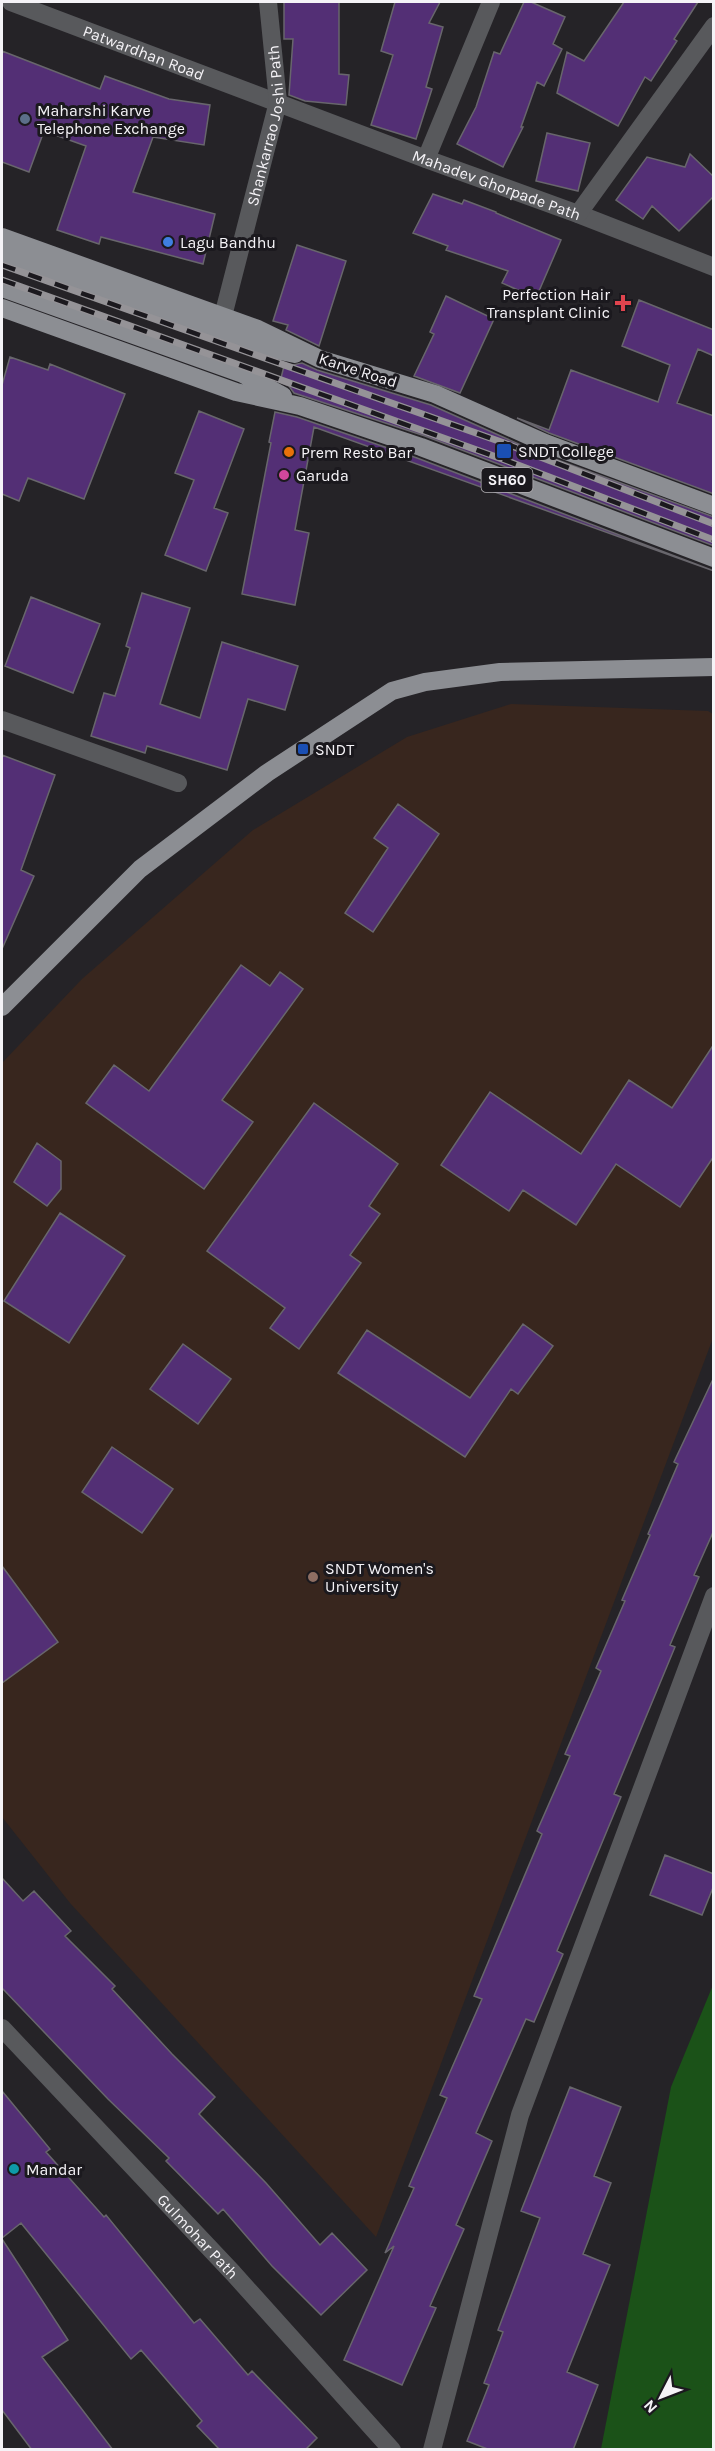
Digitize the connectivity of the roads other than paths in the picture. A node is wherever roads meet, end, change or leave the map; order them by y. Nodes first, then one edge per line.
1 (11, 2) edge
2 (268, 2) edge
3 (491, 2) edge
4 (714, 26) edge
5 (278, 102) junction
6 (426, 159) junction
7 (578, 214) junction
8 (2, 237) edge
9 (2, 255) edge
10 (714, 267) edge
11 (2, 288) edge
12 (2, 308) edge
13 (223, 316) junction
14 (320, 359) junction
15 (300, 406) junction
16 (714, 506) edge
17 (714, 558) edge
18 (714, 667) edge
19 (2, 720) edge
20 (178, 783) dead end
21 (2, 1007) edge
22 (714, 1596) edge
23 (2, 2028) edge
24 (392, 2450) edge
25 (432, 2450) edge

1 - 5 street, Patwardhan Road
2 - 5 street, Shankarrao Joshi Path
3 - 6 street
4 - 7 street
5 - 6 street, Mahadev Ghorpade Path
5 - 13 street, Shankarrao Joshi Path
6 - 7 street, Mahadev Ghorpade Path
7 - 10 street, Mahadev Ghorpade Path
8 - 13 main road, Karve Road
9 - 14 main road
11 - 15 main road
12 - 15 main road, SH60
13 - 14 main road, Karve Road
14 - 16 main road, Karve Road
15 - 17 main road, SH60
18 - 21 main road
19 - 20 street
22 - 25 street
23 - 24 street, Gulmohar Path

